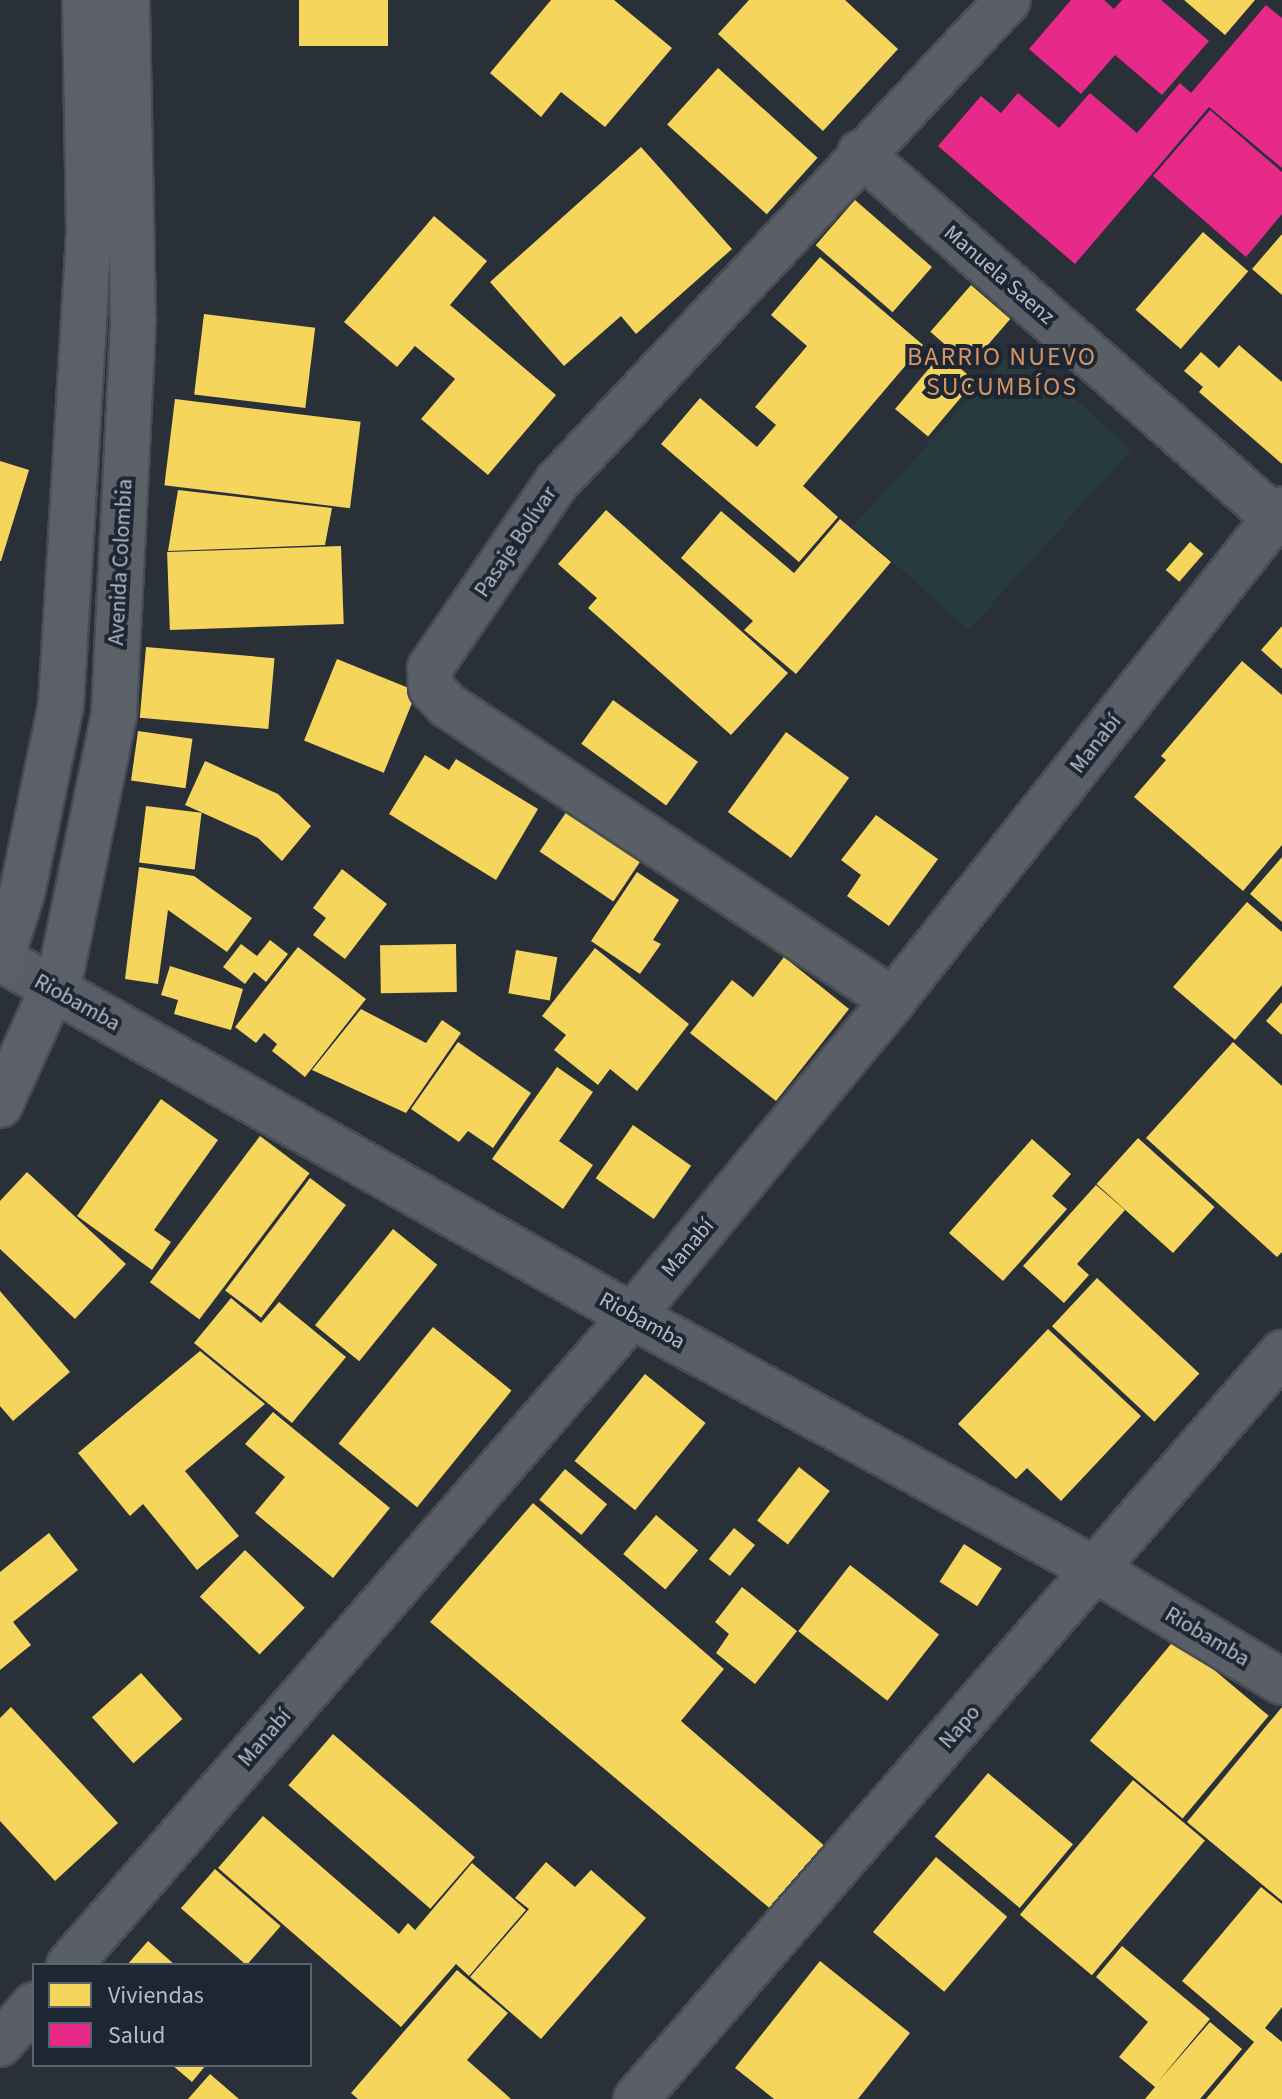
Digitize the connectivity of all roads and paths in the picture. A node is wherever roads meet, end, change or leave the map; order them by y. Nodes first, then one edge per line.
1 (85, 0) edge
2 (127, 0) edge
3 (1008, 0) edge
4 (860, 153) junction
5 (1279, 517) edge
6 (0, 960) edge
7 (52, 990) junction
8 (893, 1000) junction
9 (0, 1105) edge
10 (632, 1316) junction
11 (1282, 1353) edge
12 (1096, 1570) junction
13 (1282, 1682) edge
14 (71, 1963) edge
15 (32, 2007) edge
16 (0, 2044) edge
17 (636, 2099) edge

1 - 6 main road
2 - 7 main road, Avenida Colombia
3 - 4 street, Pasaje Bolívar
4 - 5 street, Manuela Saenz
4 - 8 street, Pasaje Bolívar
5 - 8 street, Manabí
6 - 7 street, Riobamba
7 - 9 main road, Avenida Colombia
7 - 10 street, Riobamba
8 - 10 street, Manabí
10 - 12 street, Riobamba
10 - 14 street, Manabí
11 - 12 street, Napo
12 - 13 street, Riobamba
12 - 17 street, Napo
15 - 16 street

